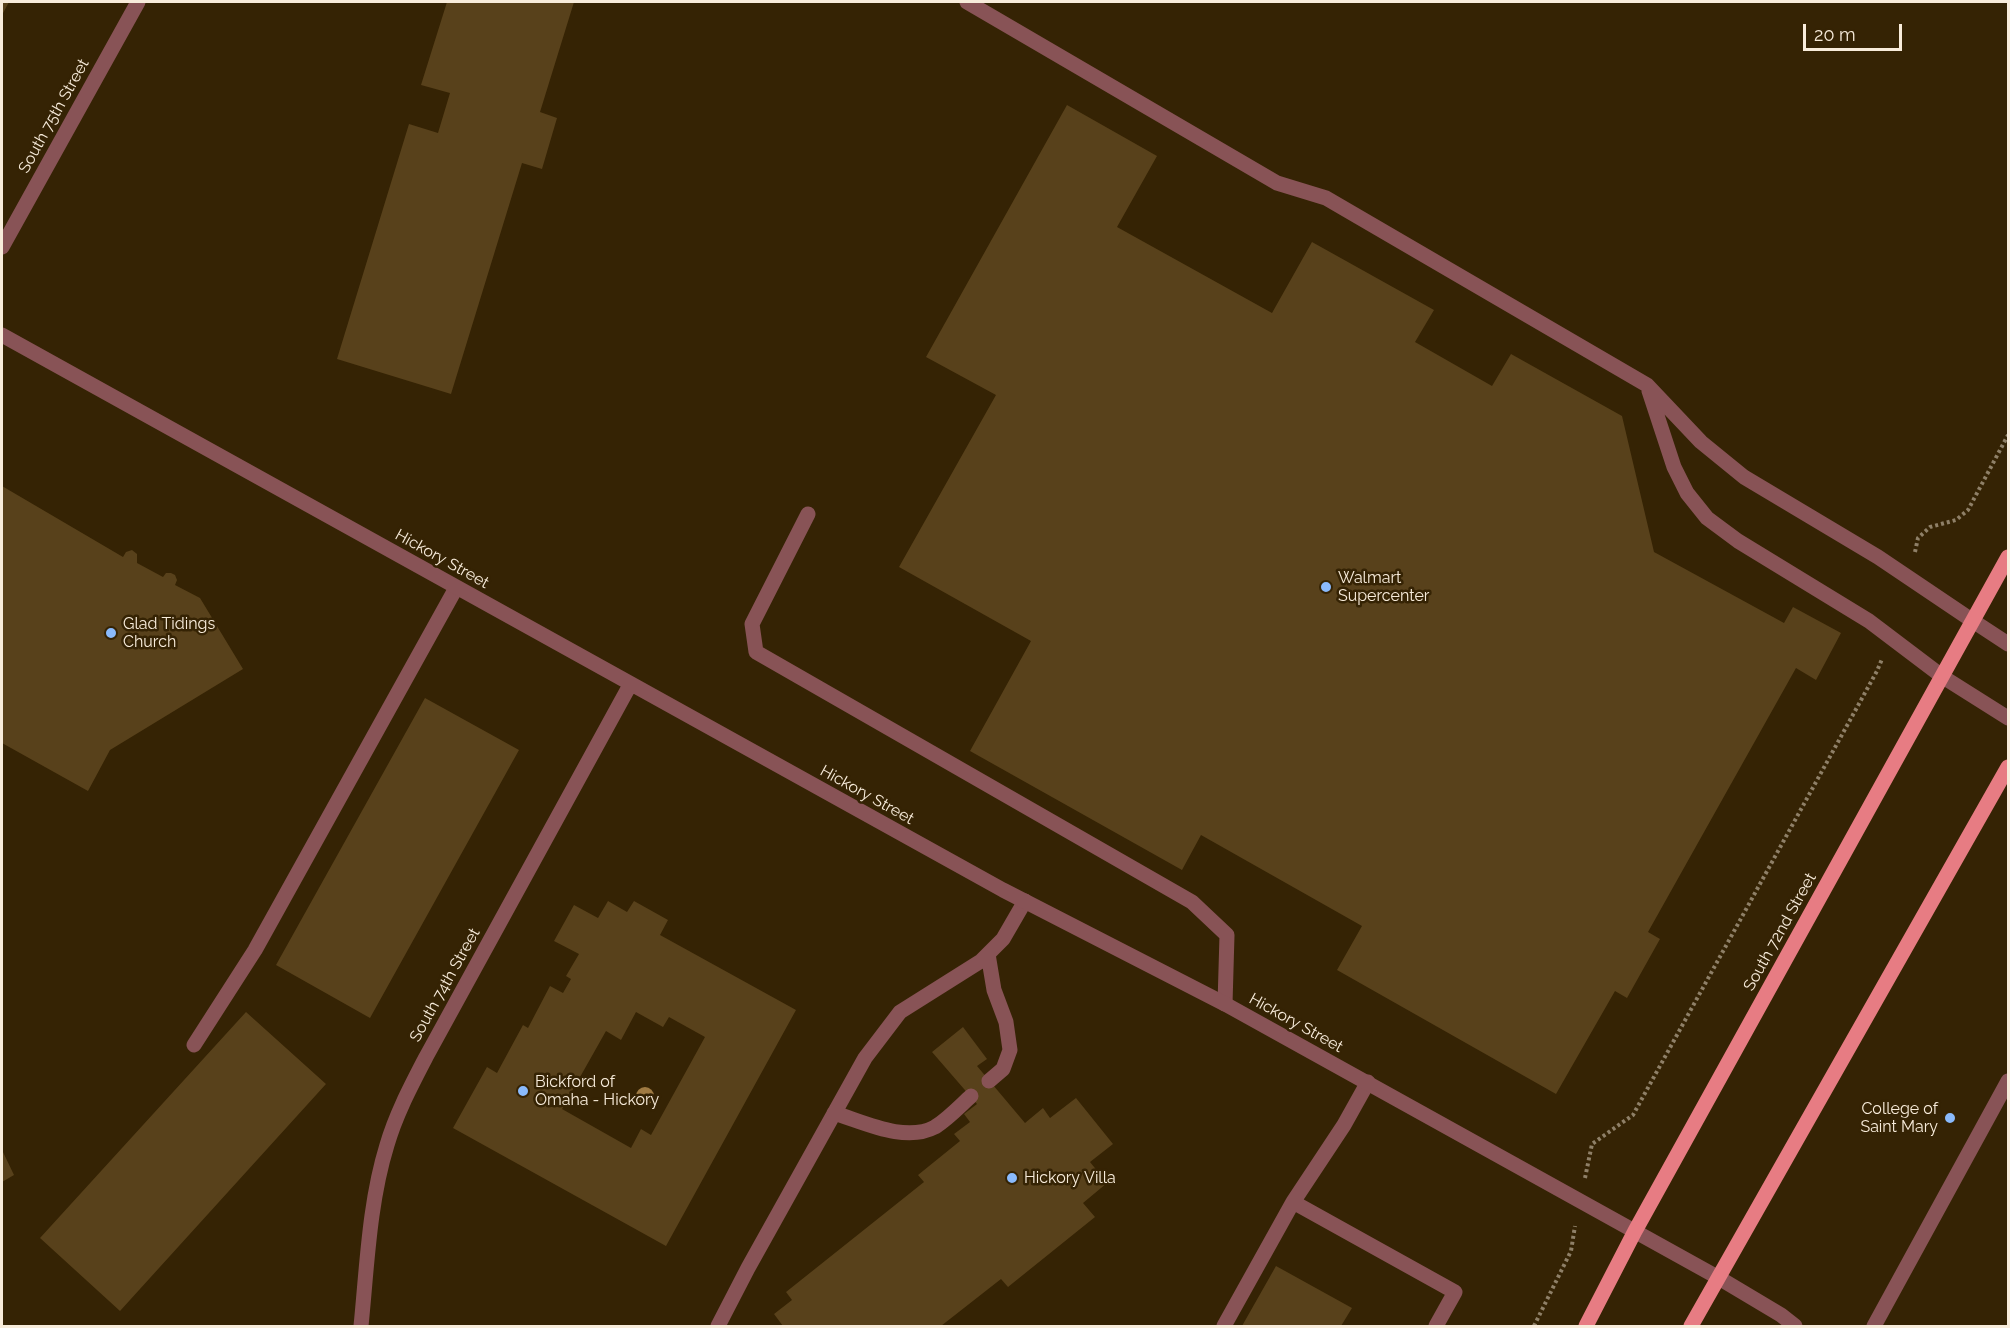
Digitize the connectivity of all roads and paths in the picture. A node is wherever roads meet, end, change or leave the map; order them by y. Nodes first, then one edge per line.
1 (138, 2) edge
2 (967, 2) edge
3 (2, 247) edge
4 (2, 335) edge
5 (1647, 385) junction
6 (2008, 435) edge
7 (808, 514) dead end
8 (2008, 557) edge
9 (1908, 577) junction
10 (456, 588) junction
11 (1972, 621) junction
12 (1890, 637) junction
13 (2008, 644) edge
14 (1943, 676) junction
15 (630, 685) junction
16 (2008, 718) edge
17 (2008, 767) edge
18 (1025, 901) junction
19 (988, 954) junction
20 (1225, 1004) junction
21 (194, 1045) dead end
22 (2008, 1080) edge
23 (989, 1081) dead end
24 (1368, 1082) junction
25 (971, 1096) dead end
26 (834, 1113) junction
27 (1580, 1201) junction
28 (1293, 1202) junction
29 (1635, 1231) junction
30 (1719, 1278) junction
31 (361, 1326) edge
32 (718, 1326) edge
33 (1224, 1326) edge
34 (1436, 1326) edge
35 (1534, 1326) edge
36 (1586, 1326) edge
37 (1691, 1326) edge
38 (1795, 1326) edge
39 (1874, 1326) edge

1 - 3 street, South 75th Street
2 - 5 street
4 - 10 street, Hickory Street
5 - 9 street
5 - 12 street
6 - 9 path
7 - 20 street
8 - 11 main road, South 72nd Street
9 - 11 street
10 - 15 street, Hickory Street
10 - 21 street
11 - 13 street
11 - 14 main road, South 72nd Street
12 - 14 street
12 - 27 path
14 - 16 street
14 - 29 main road, South 72nd Street
15 - 18 street, Hickory Street
15 - 31 street, South 74th Street
17 - 30 main road
18 - 19 street
18 - 20 street, Hickory Street
19 - 23 street
19 - 26 street
20 - 24 street, Hickory Street
22 - 39 street
24 - 27 street, Hickory Street
24 - 28 street
25 - 26 street
26 - 32 street
27 - 29 street, Hickory Street
27 - 35 path
28 - 33 street
28 - 34 street
29 - 30 street, Hickory Street
29 - 36 main road, South 72nd Street
30 - 37 main road
30 - 38 street, Hickory Street

